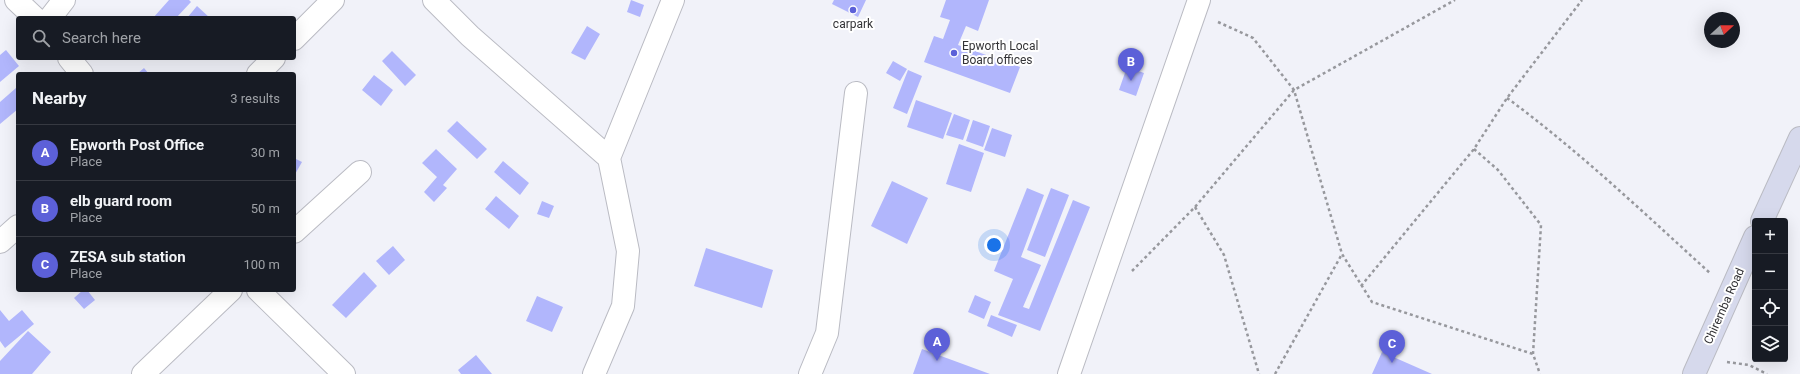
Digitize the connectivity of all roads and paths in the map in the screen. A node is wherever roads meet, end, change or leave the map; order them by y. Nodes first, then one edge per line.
1 (16, 0) edge
2 (64, 0) edge
3 (333, 0) edge
4 (434, 0) edge
5 (673, 0) edge
6 (1455, 0) edge
7 (1582, 0) edge
8 (1197, 5) edge
9 (33, 16) edge
10 (52, 16) edge
11 (296, 37) edge
12 (71, 60) edge
13 (272, 60) edge
14 (80, 72) edge
15 (260, 72) edge
16 (1294, 90) junction
17 (856, 93) dead end
18 (1507, 98) junction
19 (1800, 138) edge
20 (1474, 149) junction
21 (609, 158) junction
22 (360, 172) dead end
23 (1195, 207) junction
24 (1763, 218) edge
25 (16, 228) edge
26 (296, 230) edge
27 (0, 242) edge
28 (1752, 244) edge
29 (1342, 254) junction
30 (1128, 275) dead end
31 (1361, 286) junction
32 (229, 292) edge
33 (260, 292) edge
34 (1730, 292) junction
35 (1533, 354) junction
36 (1697, 366) edge
37 (143, 374) edge
38 (344, 374) edge
39 (594, 374) edge
40 (810, 374) edge
41 (1069, 374) edge
42 (1259, 374) edge
43 (1275, 374) edge
44 (1540, 374) edge
45 (1767, 374) edge

1 - 9 street
2 - 10 street
3 - 11 street
4 - 21 street
5 - 21 street
6 - 16 path
7 - 18 path
8 - 16 path
8 - 41 street
12 - 14 street
13 - 15 street
16 - 23 path
16 - 29 path
17 - 40 street
18 - 20 path
18 - 34 path
19 - 24 main road
20 - 31 path
20 - 35 path
21 - 39 street
22 - 26 street
23 - 30 path
23 - 42 path
25 - 27 street
28 - 34 main road, Chiremba Road
29 - 31 path
29 - 43 path
31 - 35 path
32 - 37 street
33 - 38 street
34 - 36 main road, Chiremba Road
35 - 44 path
36 - 45 path

